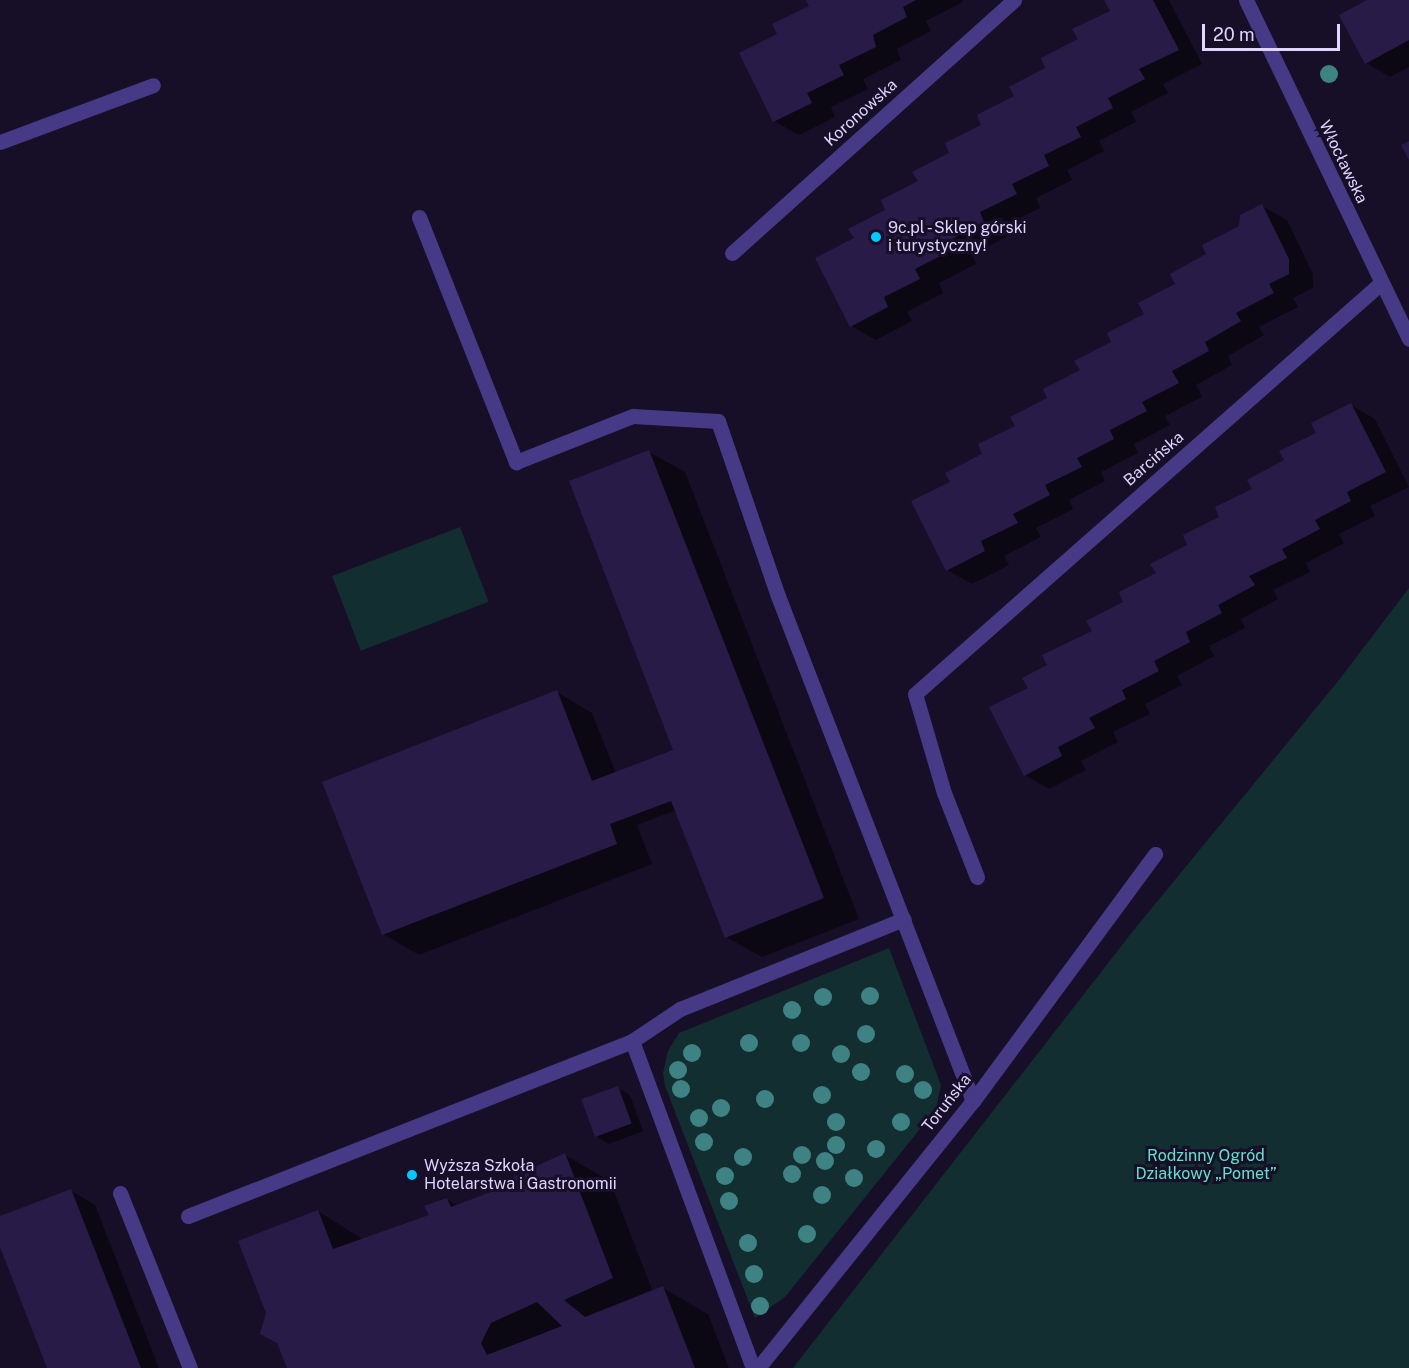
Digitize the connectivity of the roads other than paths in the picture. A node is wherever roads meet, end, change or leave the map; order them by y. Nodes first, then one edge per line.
1 (1014, 0) edge
2 (1246, 0) edge
3 (153, 85) dead end
4 (0, 142) edge
5 (419, 217) dead end
6 (732, 253) dead end
7 (1381, 283) junction
8 (1409, 339) edge
9 (1155, 854) dead end
10 (977, 877) dead end
11 (904, 919) junction
12 (632, 1041) junction
13 (973, 1101) junction
14 (120, 1193) dead end
15 (188, 1216) dead end
16 (189, 1368) edge
17 (753, 1368) edge
18 (758, 1368) edge

1 - 6 street, Koronowska
2 - 7 street, Włocławska
3 - 4 street
5 - 11 street
7 - 8 street, Włocławska
7 - 10 street, Barcińska
9 - 13 street, Toruńska
11 - 12 street
11 - 13 street
12 - 15 street
12 - 17 street
13 - 18 street, Toruńska
14 - 16 street

